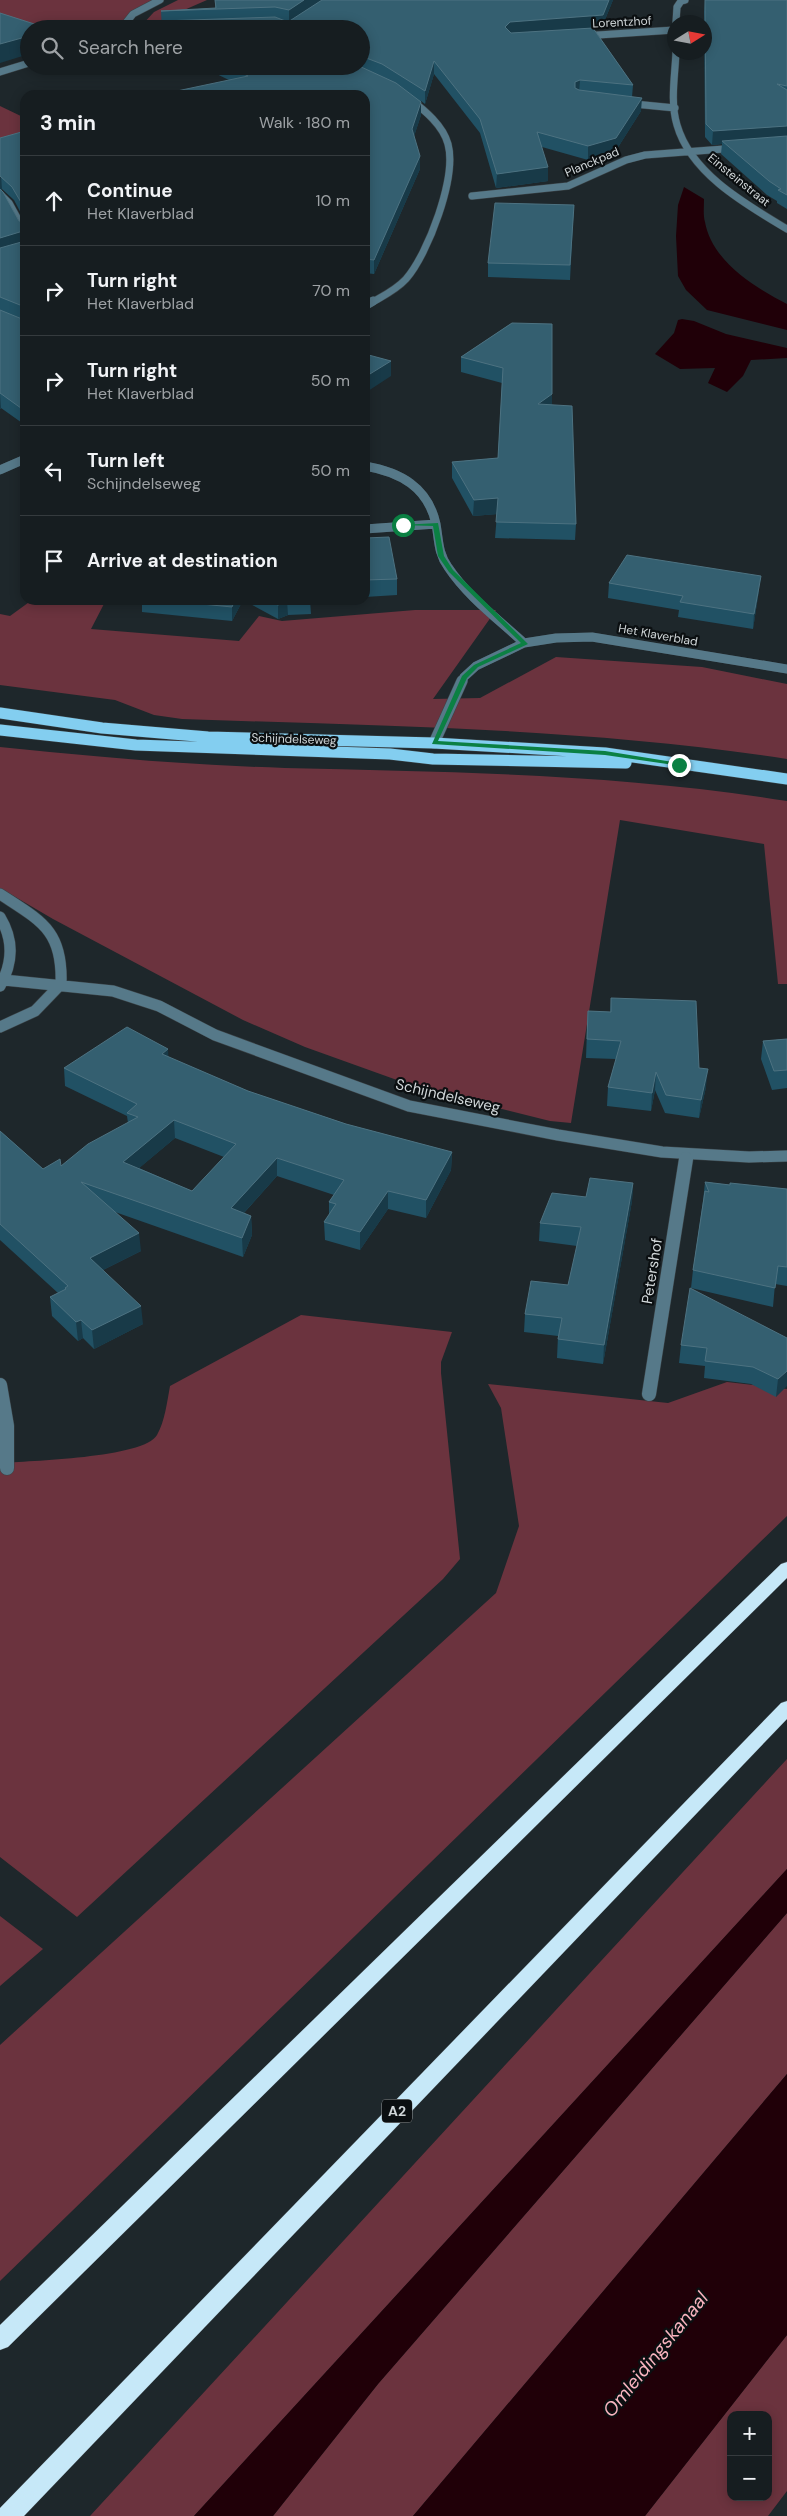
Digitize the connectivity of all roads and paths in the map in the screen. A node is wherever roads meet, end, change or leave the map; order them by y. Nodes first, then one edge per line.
1 (160, 0) edge
2 (680, 0) edge
3 (676, 15) edge
4 (125, 20) edge
5 (667, 30) edge
6 (578, 36) edge
7 (676, 60) edge
8 (20, 66) edge
9 (0, 72) edge
10 (400, 92) edge
11 (618, 103) edge
12 (675, 108) junction
13 (748, 147) edge
14 (690, 152) junction
15 (0, 194) edge
16 (472, 196) dead end
17 (20, 222) edge
18 (787, 229) edge
19 (370, 303) edge
20 (20, 461) edge
21 (370, 467) edge
22 (0, 470) edge
23 (436, 524) junction
24 (370, 529) edge
25 (524, 644) junction
26 (787, 669) edge
27 (0, 713) edge
28 (0, 730) edge
29 (434, 743) junction
30 (390, 754) junction
31 (679, 765) junction
32 (787, 779) edge
33 (0, 894) edge
34 (0, 917) edge
35 (2, 983) edge
36 (61, 984) junction
37 (0, 1027) edge
38 (687, 1154) junction
39 (787, 1156) edge
40 (0, 1385) edge
41 (649, 1394) dead end
42 (7, 1468) dead end
43 (787, 1568) edge
44 (787, 1708) edge
45 (0, 2340) edge
46 (8, 2516) edge

1 - 4 street
2 - 3 street
5 - 6 street, Lorentzhof
7 - 12 street, Einsteinstraat
8 - 9 street
10 - 19 street
11 - 12 street
12 - 14 street, Einsteinstraat
13 - 14 street, Planckpad
14 - 16 street, Planckpad
14 - 18 street, Einsteinstraat
15 - 17 street
20 - 22 street
21 - 23 street
23 - 24 street
23 - 25 street
25 - 26 street, Het Klaverblad
25 - 29 street, Het Klaverblad
27 - 29 main road, Schijndelseweg
28 - 30 main road, Schijndelseweg
29 - 30 main road
29 - 31 main road, Schijndelseweg
30 - 31 main road, Schijndelseweg
31 - 32 main road, Schijndelseweg
33 - 36 street
34 - 35 street, Schijndelseweg
35 - 36 street, Schijndelseweg
36 - 37 street
36 - 38 street, Schijndelseweg
38 - 39 street, Schijndelseweg
38 - 41 street, Petershof
40 - 42 street
43 - 45 highway
44 - 46 highway, A2

